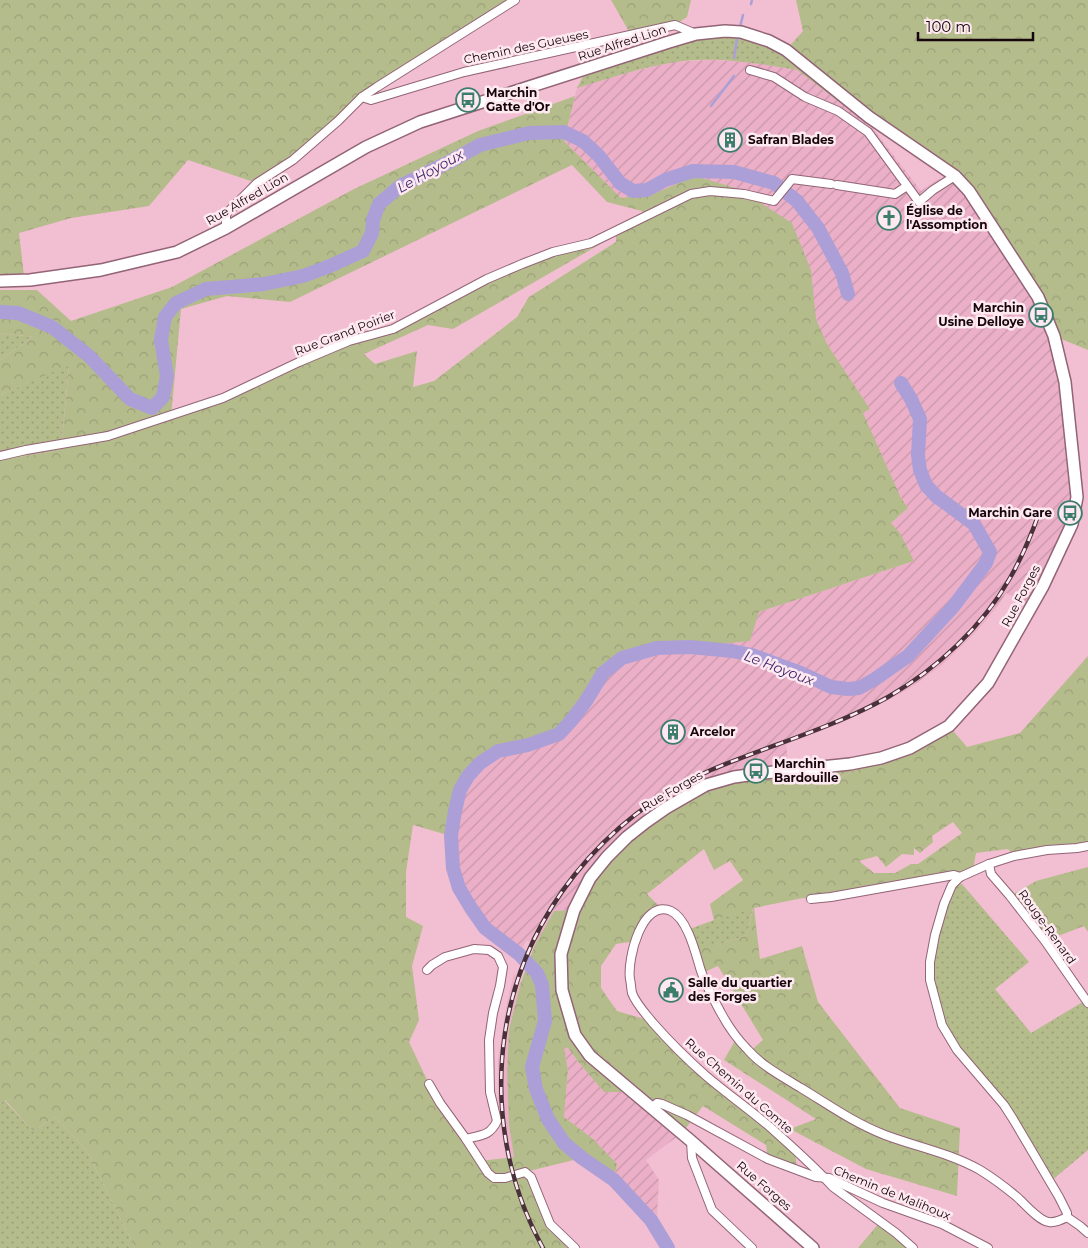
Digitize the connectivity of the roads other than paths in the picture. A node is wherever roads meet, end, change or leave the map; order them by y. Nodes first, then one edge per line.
1 (515, 0) edge
2 (696, 34) junction
3 (750, 70) dead end
4 (362, 97) junction
5 (955, 176) junction
6 (908, 186) junction
7 (226, 228) junction
8 (0, 282) edge
9 (0, 456) edge
10 (1088, 846) edge
11 (989, 864) junction
12 (960, 877) junction
13 (811, 899) dead end
14 (427, 970) dead end
15 (1088, 1003) edge
16 (430, 1084) dead end
17 (652, 1108) junction
18 (466, 1139) junction
19 (691, 1141) junction
20 (825, 1178) junction
21 (1067, 1217) junction
22 (1088, 1234) edge
23 (575, 1248) edge
24 (752, 1248) edge
25 (813, 1248) edge
26 (913, 1248) edge
27 (988, 1248) edge

1 - 4 street, Chemin des Gueuses
2 - 4 street, Chemin des Gueuses
2 - 5 main road, Rue Alfred Lion
2 - 7 main road, Rue Alfred Lion
3 - 6 street
4 - 7 street, Chemin des Gueuses
5 - 6 street
5 - 17 main road, Rue Forges
6 - 9 street, Rue Grand Poirier
7 - 8 main road, Rue Alfred Lion
10 - 11 street
11 - 12 street
11 - 15 street, Rouge-Renard
12 - 13 street
12 - 21 street
14 - 18 street
16 - 18 street
17 - 19 main road, Rue Forges
17 - 20 street, Chemin de Malihoux
18 - 23 street
19 - 24 street
19 - 25 main road, Rue Forges
20 - 21 street, Rue Chemin du Comte
20 - 26 street, Rue Chemin du Comte
20 - 27 street, Chemin de Malihoux
21 - 22 street

